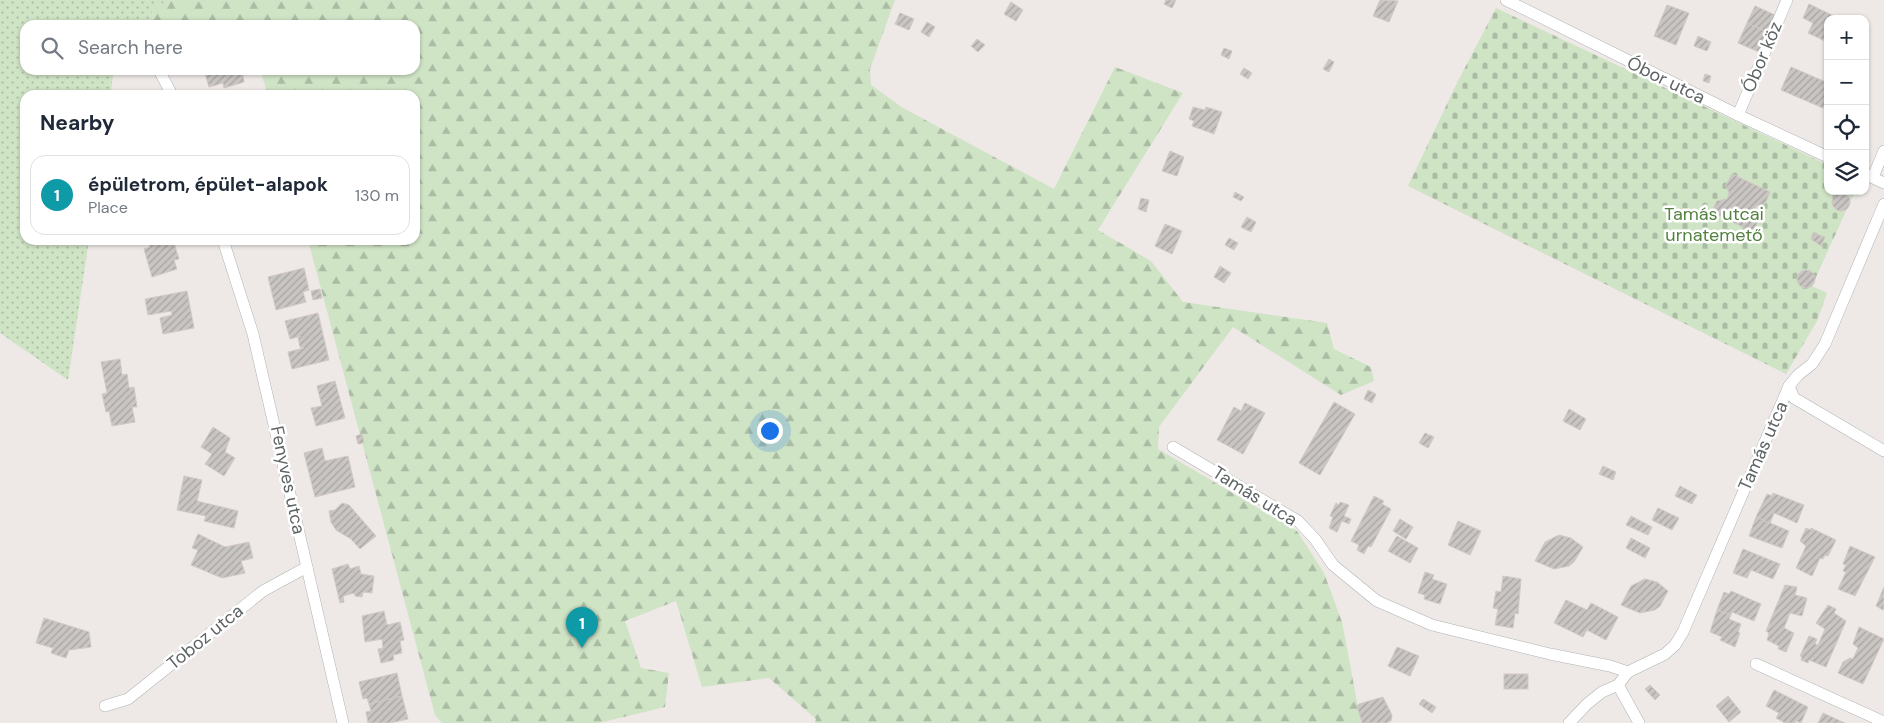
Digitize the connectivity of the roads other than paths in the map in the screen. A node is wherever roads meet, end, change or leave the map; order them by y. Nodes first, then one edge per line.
1 (1506, 0) edge
2 (1787, 0) edge
3 (162, 75) edge
4 (169, 90) edge
5 (1738, 115) junction
6 (1884, 151) edge
7 (1824, 154) edge
8 (1869, 176) edge
9 (1884, 183) edge
10 (1884, 204) edge
11 (225, 245) edge
12 (1789, 386) junction
13 (1173, 446) dead end
14 (1884, 451) edge
15 (307, 567) junction
16 (1756, 664) dead end
17 (1628, 672) junction
18 (1618, 685) junction
19 (105, 706) dead end
20 (1884, 722) edge
21 (343, 723) edge
22 (1569, 723) edge
23 (1639, 723) edge

1 - 5 street, Óbor utca
2 - 5 street, Óbor köz
3 - 4 street
5 - 7 street, Óbor utca
6 - 8 street
8 - 9 street
10 - 12 street, Tamás utca
11 - 15 street, Fenyves utca
12 - 14 street
12 - 17 street, Tamás utca
13 - 17 street, Tamás utca
15 - 19 street, Toboz utca
15 - 21 street, Fenyves utca
16 - 20 street
17 - 18 street, Tamás utca
18 - 22 street, Tamás utca
18 - 23 street

